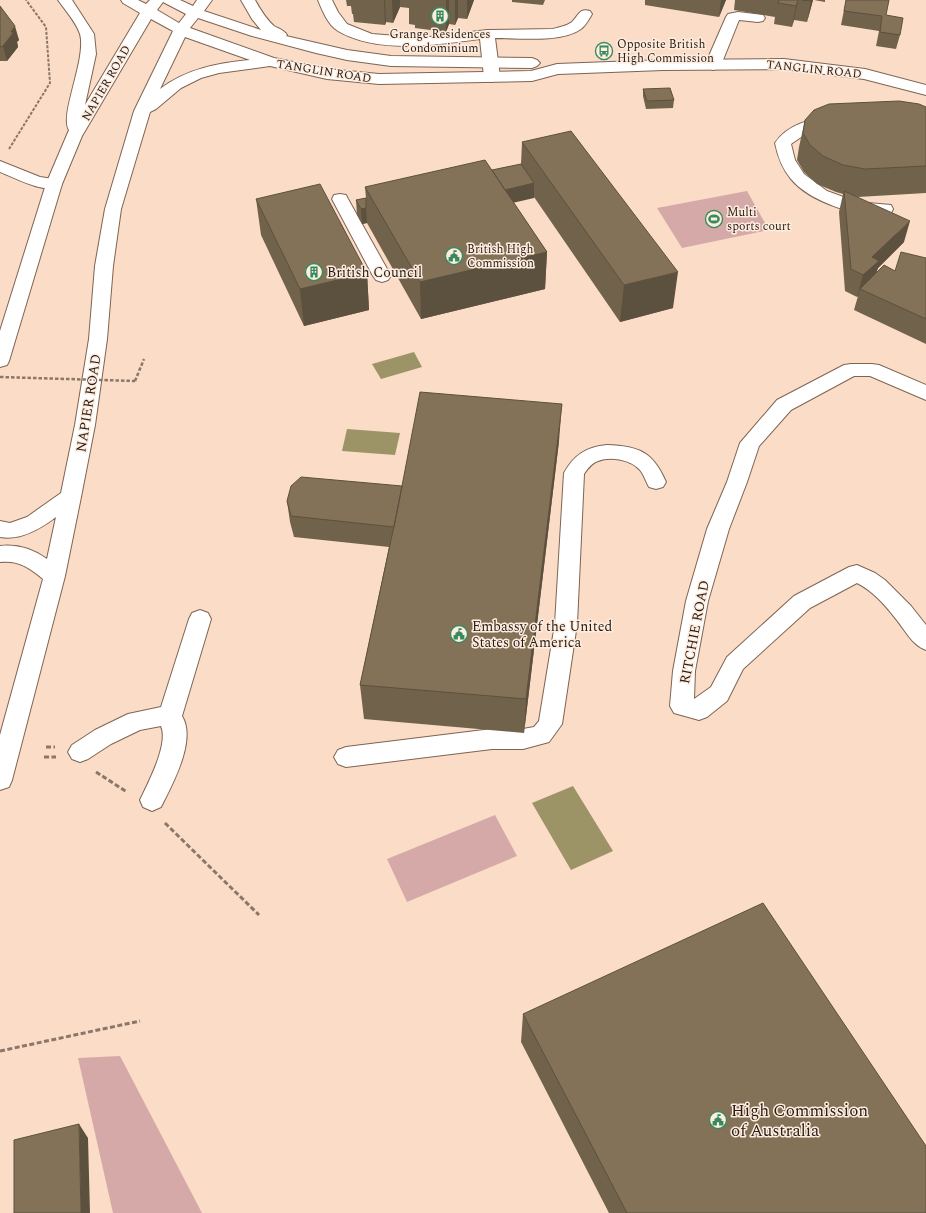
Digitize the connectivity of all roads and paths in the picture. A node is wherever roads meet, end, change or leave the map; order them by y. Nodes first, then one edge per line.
1 (26, 0) edge
2 (65, 0) edge
3 (169, 0) edge
4 (205, 0) edge
5 (248, 0) edge
6 (325, 0) edge
7 (126, 1) edge
8 (152, 6) edge
9 (196, 13) junction
10 (585, 14) dead end
11 (758, 18) dead end
12 (181, 30) junction
13 (487, 34) junction
14 (316, 49) junction
15 (490, 61) junction
16 (270, 62) junction
17 (714, 64) junction
18 (557, 69) junction
19 (492, 77) junction
20 (926, 90) edge
21 (142, 111) junction
22 (847, 121) edge
23 (74, 136) junction
24 (8, 149) dead end
25 (0, 166) edge
26 (54, 184) junction
27 (340, 199) dead end
28 (885, 209) edge
29 (382, 276) dead end
30 (3, 339) edge
31 (144, 359) dead end
32 (0, 361) edge
33 (0, 377) edge
34 (926, 393) edge
35 (656, 482) dead end
36 (72, 496) junction
37 (0, 529) edge
38 (0, 554) edge
39 (54, 576) junction
40 (200, 619) dead end
41 (926, 641) edge
42 (169, 719) junction
43 (80, 752) dead end
44 (346, 757) dead end
45 (0, 780) edge
46 (152, 800) dead end
47 (140, 1021) dead end
48 (0, 1051) edge

1 - 24 path
2 - 23 main road
3 - 9 main road, TANGLIN ROAD
4 - 9 main road, NAPIER ROAD
5 - 14 main road
6 - 13 main road
7 - 8 main road, TANGLIN ROAD
8 - 12 main road, TANGLIN ROAD
8 - 23 main road, NAPIER ROAD
9 - 12 main road, NAPIER ROAD
9 - 14 main road, TANGLIN ROAD
10 - 13 main road
11 - 17 main road
12 - 16 main road, TANGLIN ROAD
12 - 21 main road, NAPIER ROAD
13 - 15 main road
14 - 15 main road, TANGLIN ROAD
15 - 18 main road, TANGLIN ROAD
15 - 19 main road
16 - 19 main road, TANGLIN ROAD
16 - 21 main road
17 - 18 main road, TANGLIN ROAD
17 - 20 main road, TANGLIN ROAD
18 - 19 main road, TANGLIN ROAD
21 - 36 main road, NAPIER ROAD
22 - 28 main road
23 - 26 main road, NAPIER ROAD
25 - 26 main road
26 - 30 main road, NAPIER ROAD
27 - 29 main road
30 - 32 main road, NAPIER ROAD
31 - 33 path, bridge
34 - 41 main road, RITCHIE ROAD
35 - 44 main road
36 - 37 main road
36 - 39 main road, NAPIER ROAD
38 - 39 main road
39 - 45 main road, NAPIER ROAD
40 - 42 main road
42 - 43 main road
42 - 46 main road
47 - 48 path

